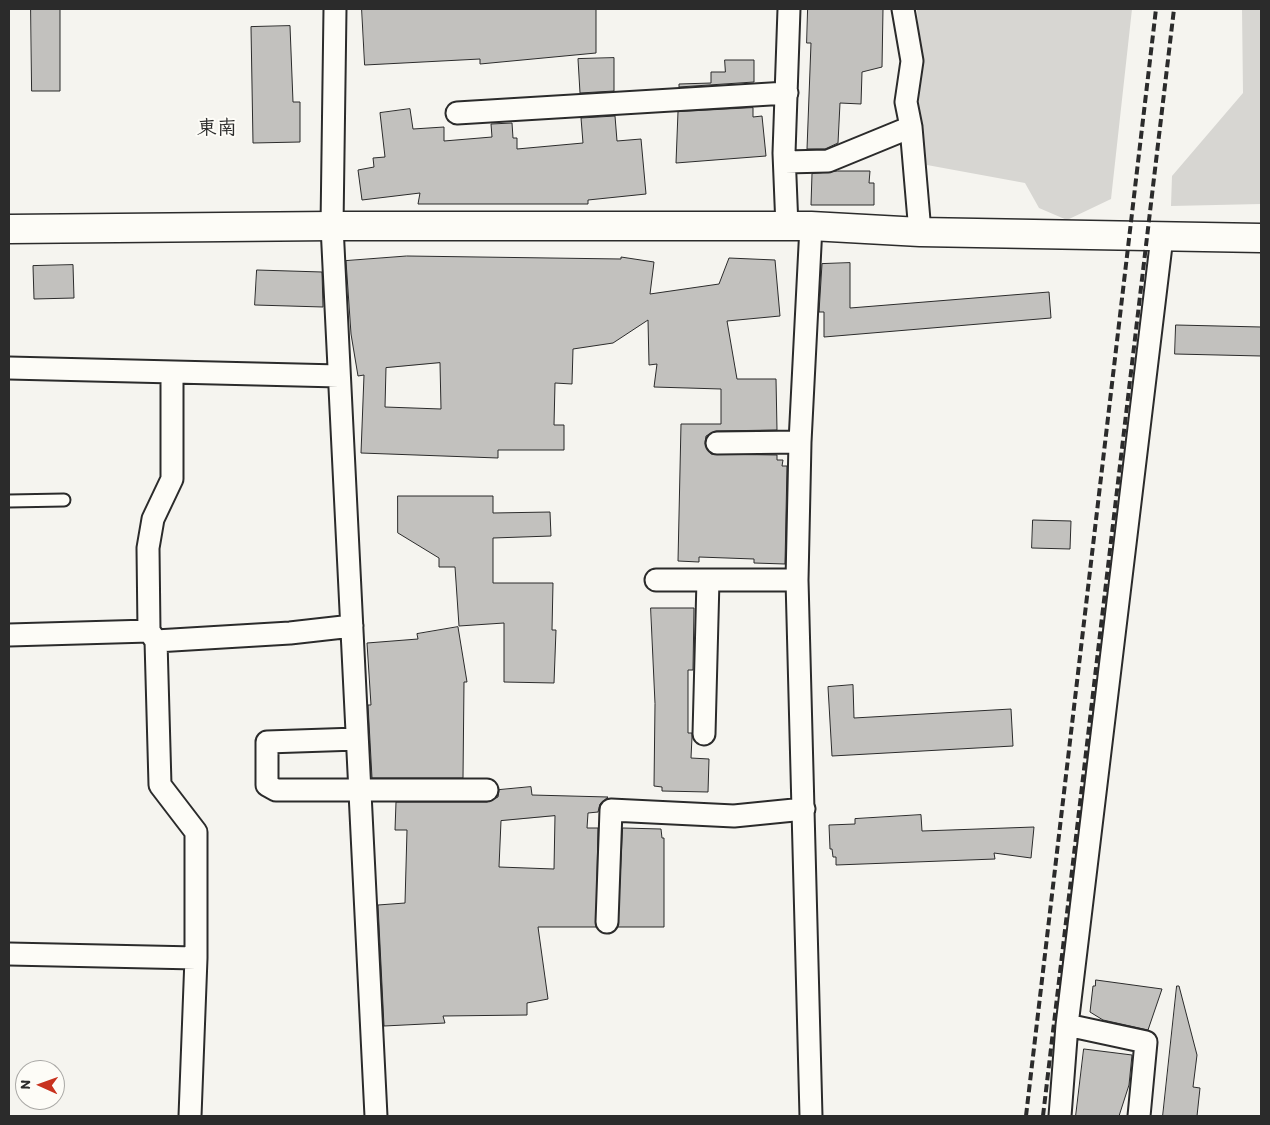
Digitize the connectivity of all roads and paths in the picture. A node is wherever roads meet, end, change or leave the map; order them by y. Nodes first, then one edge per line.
1 (335, 9) edge
2 (790, 9) edge
3 (903, 9) edge
4 (787, 93) junction
5 (457, 113) dead end
6 (911, 127) junction
7 (785, 162) junction
8 (332, 226) junction
9 (799, 227) junction
10 (9, 229) edge
11 (920, 232) junction
12 (1162, 237) junction
13 (1261, 238) edge
14 (9, 368) edge
15 (172, 372) junction
16 (340, 376) junction
17 (800, 442) junction
18 (717, 443) dead end
19 (64, 500) dead end
20 (9, 501) edge
21 (656, 580) dead end
22 (708, 580) junction
23 (797, 580) junction
24 (352, 626) junction
25 (9, 635) edge
26 (152, 636) junction
27 (704, 734) dead end
28 (357, 739) junction
29 (487, 790) dead end
30 (360, 791) junction
31 (804, 809) junction
32 (607, 922) dead end
33 (9, 954) edge
34 (196, 958) junction
35 (1067, 1025) junction
36 (190, 1116) edge
37 (376, 1116) edge
38 (811, 1116) edge
39 (1060, 1116) edge
40 (1139, 1116) edge

1 - 8 street
2 - 4 street
3 - 6 street
4 - 5 street
4 - 7 street
6 - 7 street
6 - 11 street
7 - 9 street
8 - 9 street
8 - 10 street
8 - 16 street
9 - 11 street
9 - 17 street
11 - 12 street
12 - 13 street
12 - 35 street
14 - 15 street
15 - 16 street
15 - 26 street
16 - 24 street
17 - 18 street
17 - 23 street
19 - 20 lane
21 - 22 street
22 - 23 street
22 - 27 street
23 - 31 street
24 - 26 street
24 - 28 street
25 - 26 street
26 - 34 street
28 - 30 street
28 - 30 street
29 - 30 street
30 - 37 street
31 - 32 street
31 - 38 street
33 - 34 street
34 - 36 street
35 - 39 street
35 - 40 street

